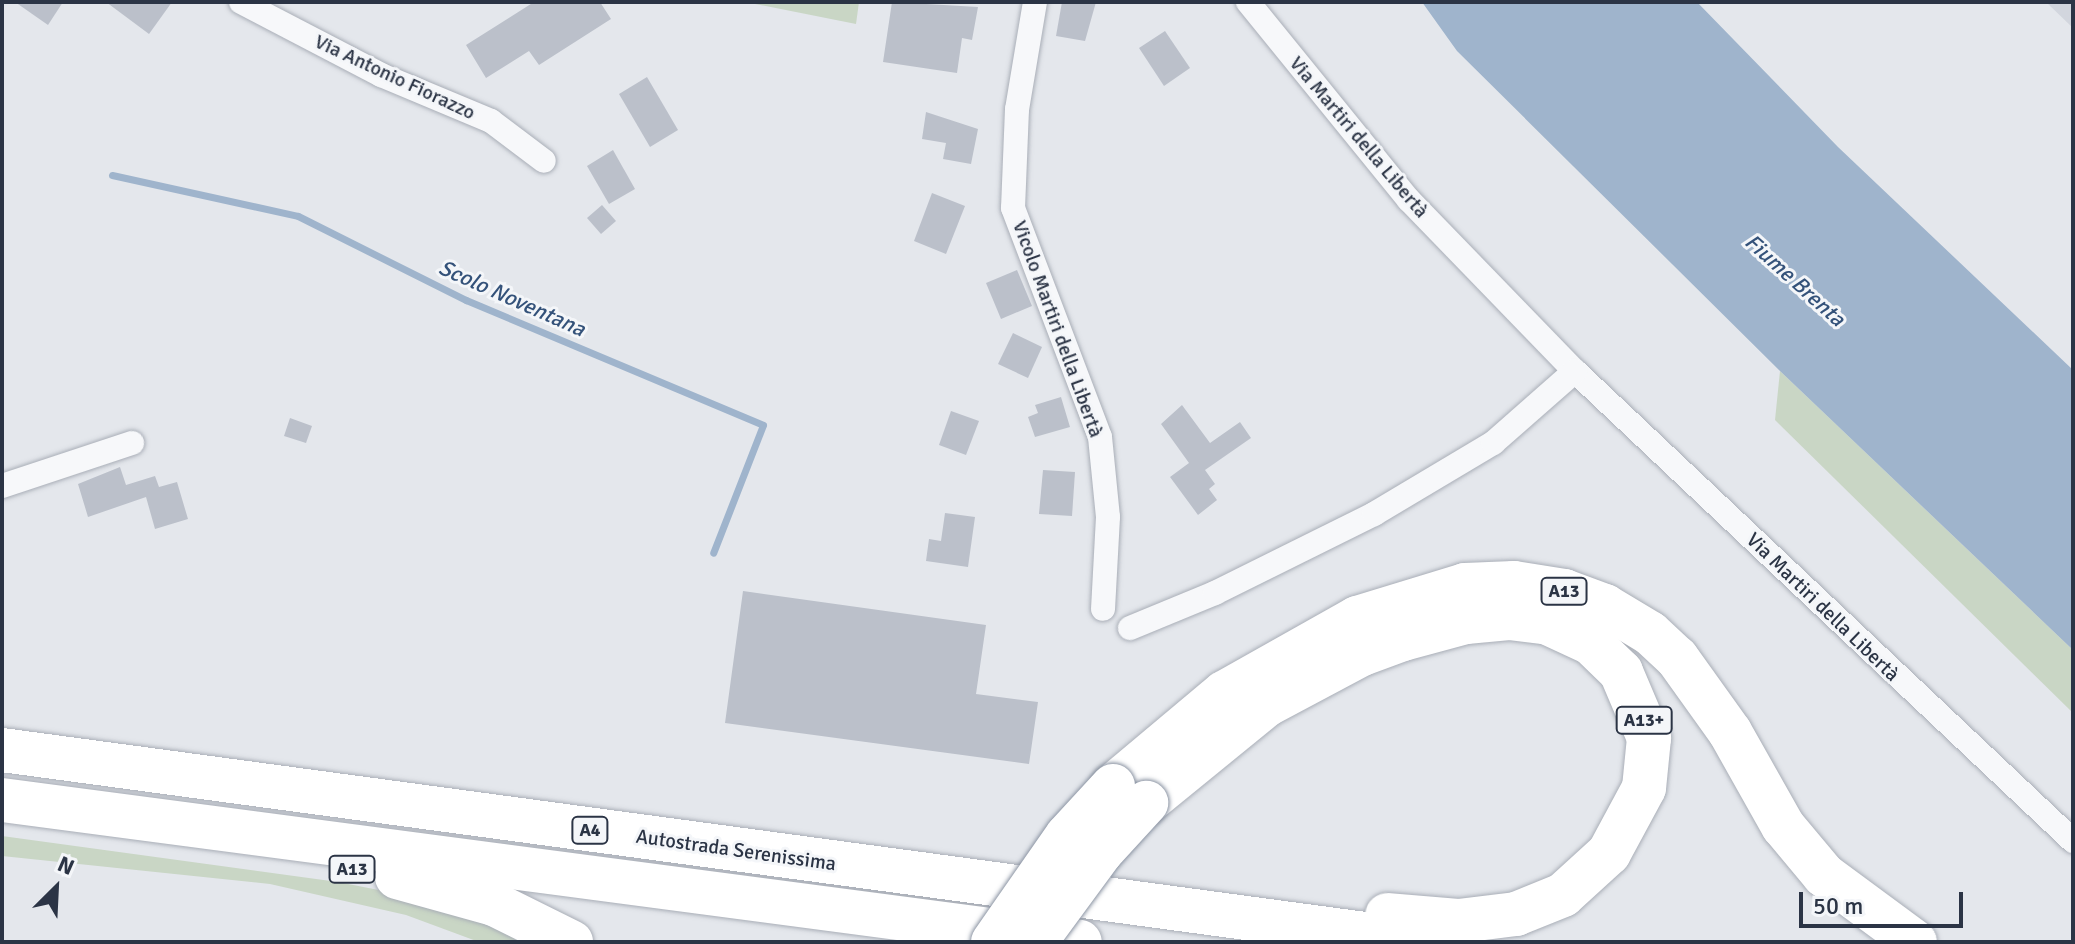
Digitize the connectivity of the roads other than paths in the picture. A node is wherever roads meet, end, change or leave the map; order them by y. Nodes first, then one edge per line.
1 (241, 2) edge
2 (1035, 2) edge
3 (1248, 2) edge
4 (544, 161) dead end
5 (1575, 371) junction
6 (132, 443) dead end
7 (2, 486) edge
8 (1103, 609) dead end
9 (1130, 628) dead end
10 (2, 750) edge
11 (1130, 794) junction
12 (2, 800) edge
13 (126, 816) junction
14 (2073, 841) edge
15 (1177, 910) junction
16 (571, 942) edge
17 (993, 942) edge
18 (1035, 942) edge
19 (1080, 942) edge
20 (1423, 942) edge
21 (1915, 942) edge

1 - 4 street, Via Antonio Fiorazzo
2 - 8 street, Vicolo Martiri della Libertà
3 - 5 street, Via Martiri della Libertà
5 - 9 street
5 - 14 street, Via Martiri della Libertà
6 - 7 street
10 - 15 highway, Autostrada Serenissima / A4
11 - 15 highway, A13+
11 - 17 highway, A13, bridge
11 - 18 highway, A13, bridge
11 - 21 highway, A13
12 - 13 highway
13 - 16 highway, A13
13 - 19 highway
15 - 20 highway, Autostrada Serenissima / A4

